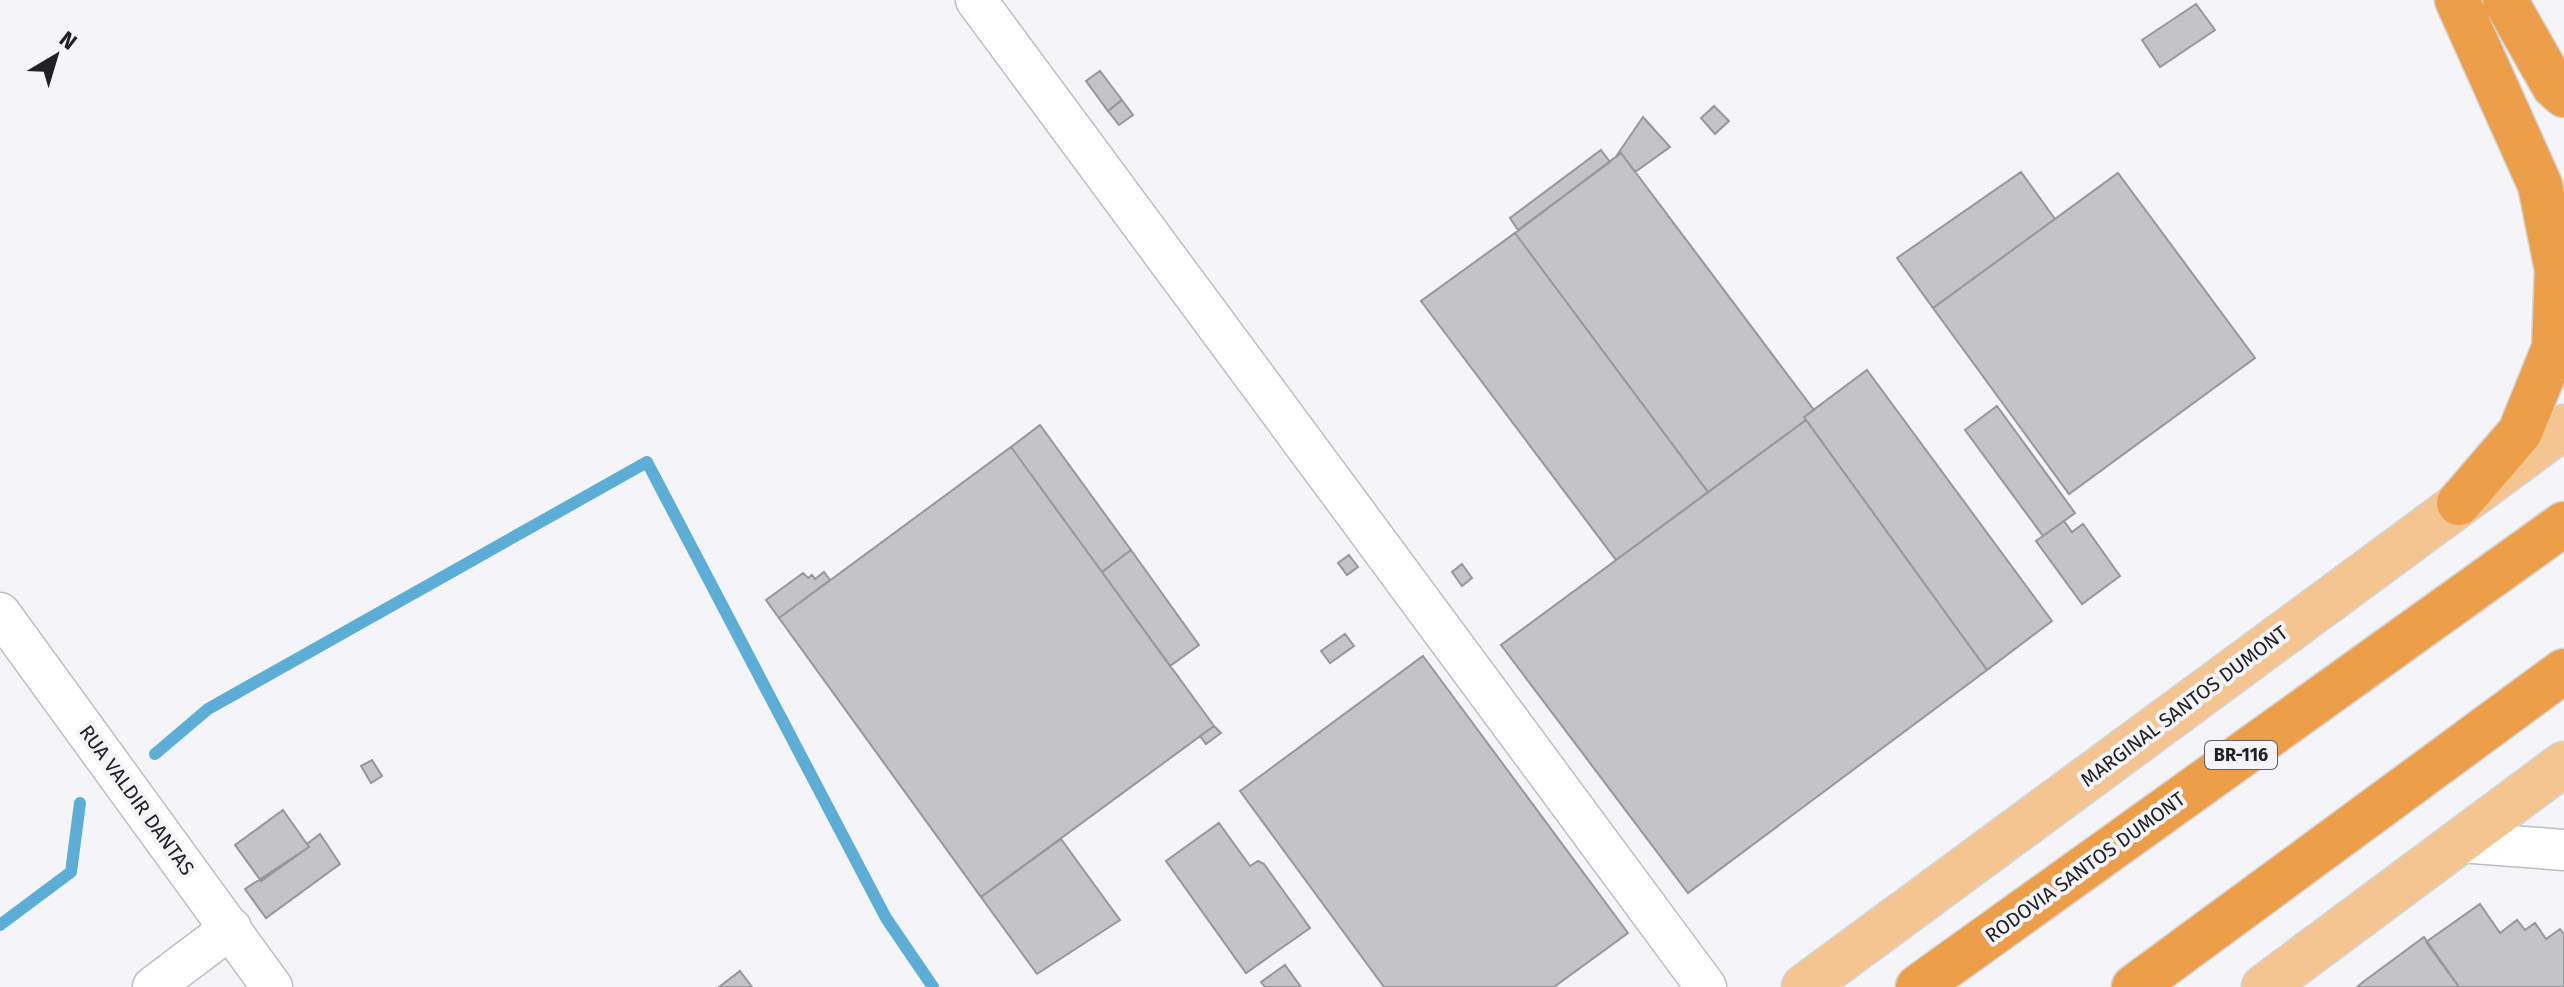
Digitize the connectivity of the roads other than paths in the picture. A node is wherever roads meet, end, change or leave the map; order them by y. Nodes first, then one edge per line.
1 (976, 0) edge
2 (2457, 0) edge
3 (2505, 0) edge
4 (2564, 95) edge
5 (2564, 427) edge
6 (2459, 503) junction
7 (2564, 524) edge
8 (0, 613) edge
9 (2564, 671) edge
10 (2564, 764) edge
11 (2460, 842) junction
12 (2564, 850) edge
13 (231, 928) junction
14 (153, 987) edge
15 (272, 987) edge
16 (1706, 987) edge
17 (1804, 987) edge
18 (1918, 987) edge
19 (2134, 987) edge
20 (2264, 987) edge

1 - 16 street
2 - 6 highway
3 - 4 highway
5 - 6 main road, MARGINAL SANTOS DUMONT
6 - 17 main road, MARGINAL SANTOS DUMONT
7 - 18 highway, RODOVIA SANTOS DUMONT / BR-116
8 - 13 street, RUA VALDIR DANTAS
9 - 19 highway
10 - 11 main road
11 - 12 street
11 - 20 main road
13 - 14 street
13 - 15 street, RUA VALDIR DANTAS

